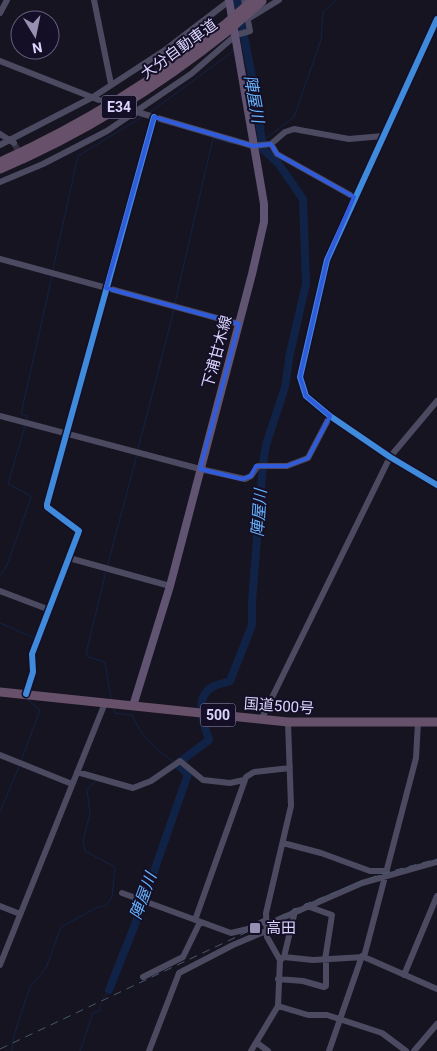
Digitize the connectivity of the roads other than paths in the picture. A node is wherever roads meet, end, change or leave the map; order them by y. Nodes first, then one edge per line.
1 (7, 0) edge
2 (94, 0) edge
3 (244, 0) edge
4 (260, 0) edge
5 (279, 0) edge
6 (229, 1) edge
7 (0, 13) edge
8 (248, 19) junction
9 (437, 19) edge
10 (435, 28) edge
11 (231, 29) junction
12 (0, 61) edge
13 (111, 84) junction
14 (96, 98) junction
15 (133, 111) junction
16 (154, 117) junction
17 (0, 134) edge
18 (383, 136) junction
19 (13, 142) junction
20 (268, 144) junction
21 (0, 145) edge
22 (255, 146) junction
23 (0, 162) edge
24 (27, 162) tunnel mouth
25 (0, 169) edge
26 (31, 169) junction
27 (0, 182) edge
28 (354, 197) junction
29 (0, 259) edge
30 (106, 288) junction
31 (239, 324) junction
32 (437, 401) edge
33 (0, 416) edge
34 (330, 416) junction
35 (67, 434) junction
36 (390, 457) junction
37 (200, 469) junction
38 (437, 485) edge
39 (68, 558) junction
40 (170, 586) junction
41 (0, 591) edge
42 (50, 610) junction
43 (0, 692) edge
44 (26, 694) junction
45 (105, 703) junction
46 (133, 706) junction
47 (261, 720) junction
48 (288, 722) junction
49 (418, 722) junction
50 (437, 722) edge
51 (0, 755) edge
52 (290, 768) junction
53 (77, 772) junction
54 (244, 780) junction
55 (72, 784) junction
56 (283, 843) junction
57 (437, 862) edge
58 (387, 873) junction
59 (122, 893) dead end
60 (437, 896) edge
61 (0, 906) edge
62 (307, 906) junction
63 (296, 911) junction
64 (20, 914) junction
65 (197, 921) junction
66 (266, 926) junction
67 (363, 956) junction
68 (282, 958) junction
69 (326, 960) junction
70 (0, 965) edge
71 (404, 975) junction
72 (143, 977) dead end
73 (278, 979) junction
74 (437, 989) edge
75 (278, 1006) junction
76 (342, 1019) junction
77 (437, 1024) edge
78 (257, 1043) junction
79 (149, 1050) edge
80 (158, 1051) edge
81 (251, 1051) edge
82 (268, 1051) edge
83 (329, 1051) edge
84 (406, 1051) edge
85 (414, 1051) edge

1 - 7 street
2 - 13 street
3 - 8 street
4 - 11 highway, 大分自動車道 / E34, bridge
5 - 8 street
6 - 11 main road, 下浦甘木線
6 - 13 street
8 - 11 street
9 - 10 street
10 - 18 street
11 - 15 street
11 - 22 main road, 下浦甘木線
11 - 23 highway, 大分自動車道 / E34
11 - 25 highway, 大分自動車道 / E34
12 - 14 street
13 - 14 street
14 - 19 street
15 - 16 street
15 - 26 street
16 - 22 street
16 - 30 street
17 - 19 street
18 - 20 street
18 - 28 street
19 - 21 street
20 - 22 street
20 - 28 street
22 - 31 main road, 下浦甘木線
24 - 26 street
26 - 27 street
28 - 34 street
29 - 30 street
30 - 31 street
30 - 35 street
31 - 37 main road, 下浦甘木線
32 - 36 street
33 - 35 street
34 - 36 street
34 - 37 street
35 - 37 street
35 - 39 street
36 - 38 street
36 - 47 street
37 - 40 main road, 下浦甘木線
39 - 40 street
39 - 42 street
40 - 46 main road, 下浦甘木線
41 - 42 street
42 - 44 street
43 - 44 highway, 国道500号 / 500
44 - 45 highway, 国道500号 / 500
45 - 46 highway, 国道500号 / 500
45 - 53 street
46 - 47 highway, 国道500号 / 500
47 - 48 highway, 国道500号 / 500
48 - 49 highway, 国道500号 / 500
48 - 52 street
49 - 50 highway, 国道500号 / 500
49 - 58 street
51 - 55 street
52 - 54 street
52 - 56 street
53 - 54 street
53 - 55 street
54 - 65 street
55 - 64 street
56 - 58 street
56 - 66 street
57 - 58 street
58 - 62 street
58 - 67 street
59 - 65 street
60 - 71 street
61 - 64 street
62 - 63 street
62 - 69 street
63 - 66 street
63 - 68 street
64 - 70 street
65 - 66 street
65 - 72 street
66 - 68 street
66 - 79 street
67 - 69 street
67 - 71 street
67 - 76 street
68 - 69 street
68 - 73 street
69 - 73 street
71 - 74 street
73 - 75 street
75 - 76 street
75 - 78 street
76 - 83 street
76 - 84 street
77 - 85 street
78 - 81 street
78 - 82 street
79 - 80 street

